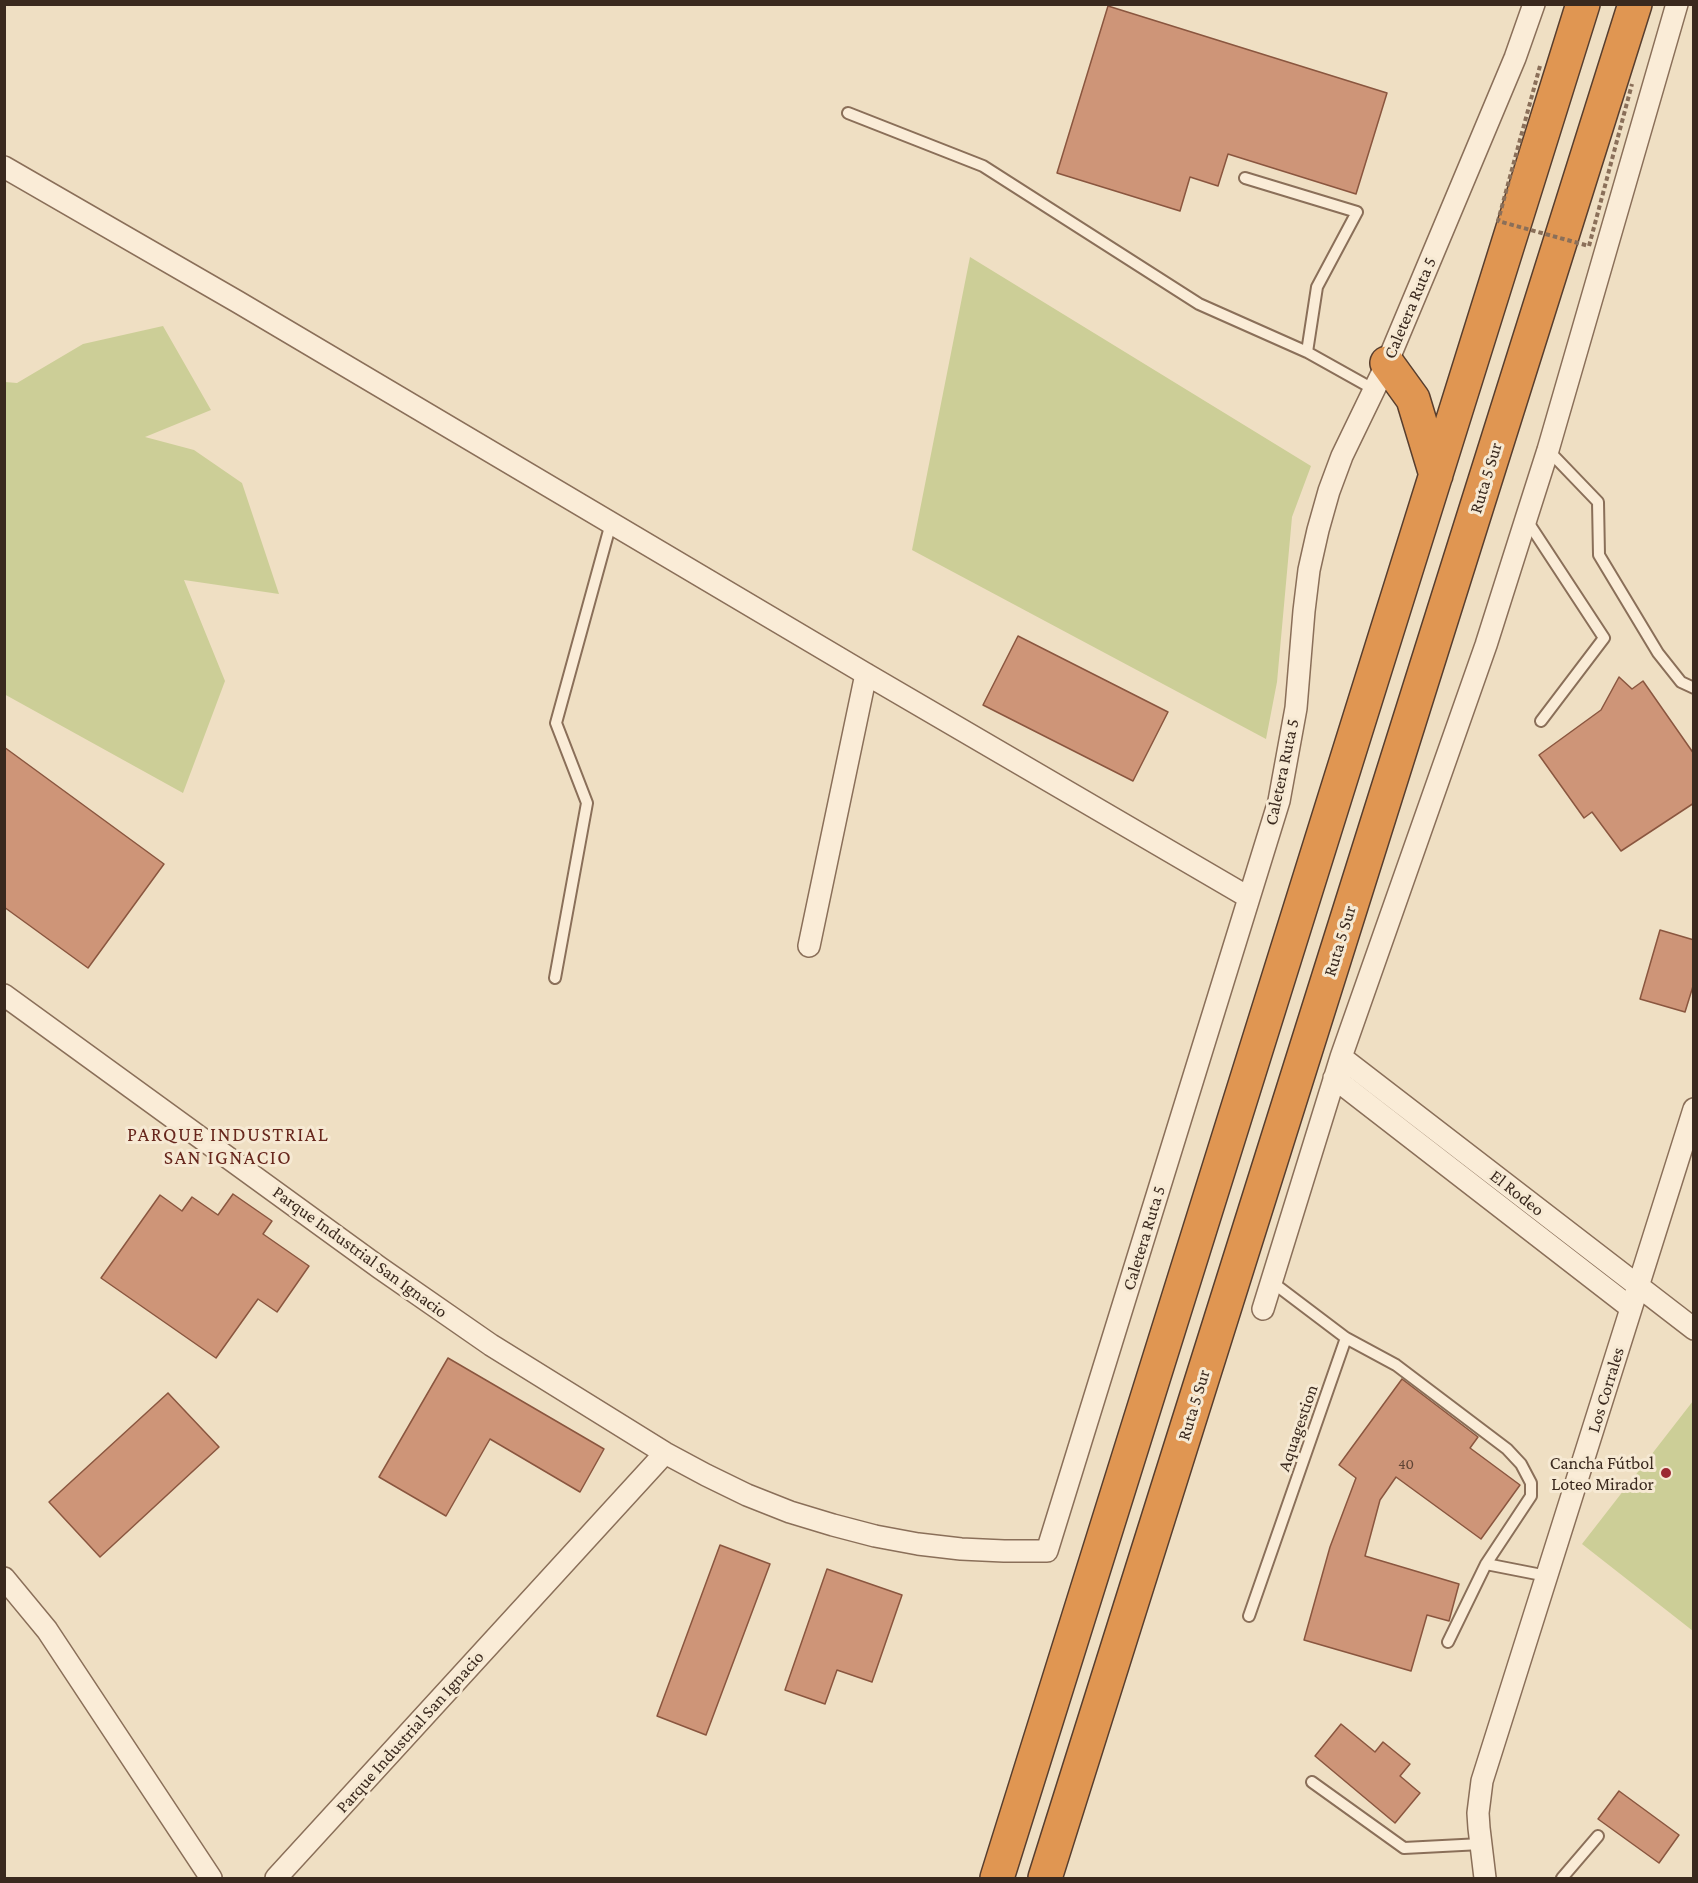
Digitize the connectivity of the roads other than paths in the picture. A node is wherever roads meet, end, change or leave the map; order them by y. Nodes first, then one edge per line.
1 (1534, 4) edge
2 (1583, 4) edge
3 (1635, 4) edge
4 (1677, 4) edge
5 (848, 113) dead end
6 (4, 167) edge
7 (1245, 178) dead end
8 (1307, 352) junction
9 (1381, 376) junction
10 (1548, 450) junction
11 (1436, 475) junction
12 (1526, 519) junction
13 (611, 523) junction
14 (866, 674) junction
15 (1694, 688) edge
16 (1541, 721) dead end
17 (1248, 897) junction
18 (809, 946) dead end
19 (555, 978) dead end
20 (4, 995) edge
21 (1341, 1057) junction
22 (1334, 1078) junction
23 (1694, 1109) edge
24 (1272, 1282) junction
25 (1639, 1286) junction
26 (1632, 1308) junction
27 (1263, 1309) dead end
28 (1694, 1329) edge
29 (1346, 1338) junction
30 (665, 1453) junction
31 (1047, 1551) joint
32 (1486, 1564) junction
33 (1547, 1576) junction
34 (4, 1578) edge
35 (1249, 1616) dead end
36 (1448, 1642) dead end
37 (1312, 1782) dead end
38 (1598, 1836) dead end
39 (1481, 1844) junction
40 (211, 1878) edge
41 (276, 1878) edge
42 (997, 1878) edge
43 (1046, 1878) edge
44 (1485, 1878) edge
45 (1562, 1878) edge

1 - 9 street, Caletera Ruta 5
2 - 11 highway
3 - 43 highway, Ruta 5 Sur
4 - 10 street
5 - 8 lane
6 - 13 street
7 - 8 lane
8 - 9 lane
9 - 11 highway
9 - 17 street, Caletera Ruta 5
10 - 12 street
10 - 15 lane
11 - 42 highway
12 - 16 lane
12 - 21 street
13 - 14 street
13 - 19 lane
14 - 17 street
14 - 18 street
17 - 31 street, Caletera Ruta 5
20 - 30 street, Parque Industrial San Ignacio
21 - 22 street
21 - 25 street, El Rodeo
22 - 24 street
22 - 26 street, El Rodeo
23 - 25 street, Los Corrales
24 - 27 street
24 - 29 lane
25 - 26 street, Los Corrales
25 - 28 street, El Rodeo
26 - 33 street, Los Corrales
29 - 32 lane
29 - 35 lane, Aquagestion
30 - 31 street, Parque Industrial San Ignacio
30 - 41 street, Parque Industrial San Ignacio
32 - 33 lane
32 - 36 lane
33 - 39 street, Los Corrales
34 - 40 street
37 - 39 lane
38 - 45 lane
39 - 44 street, Los Corrales

